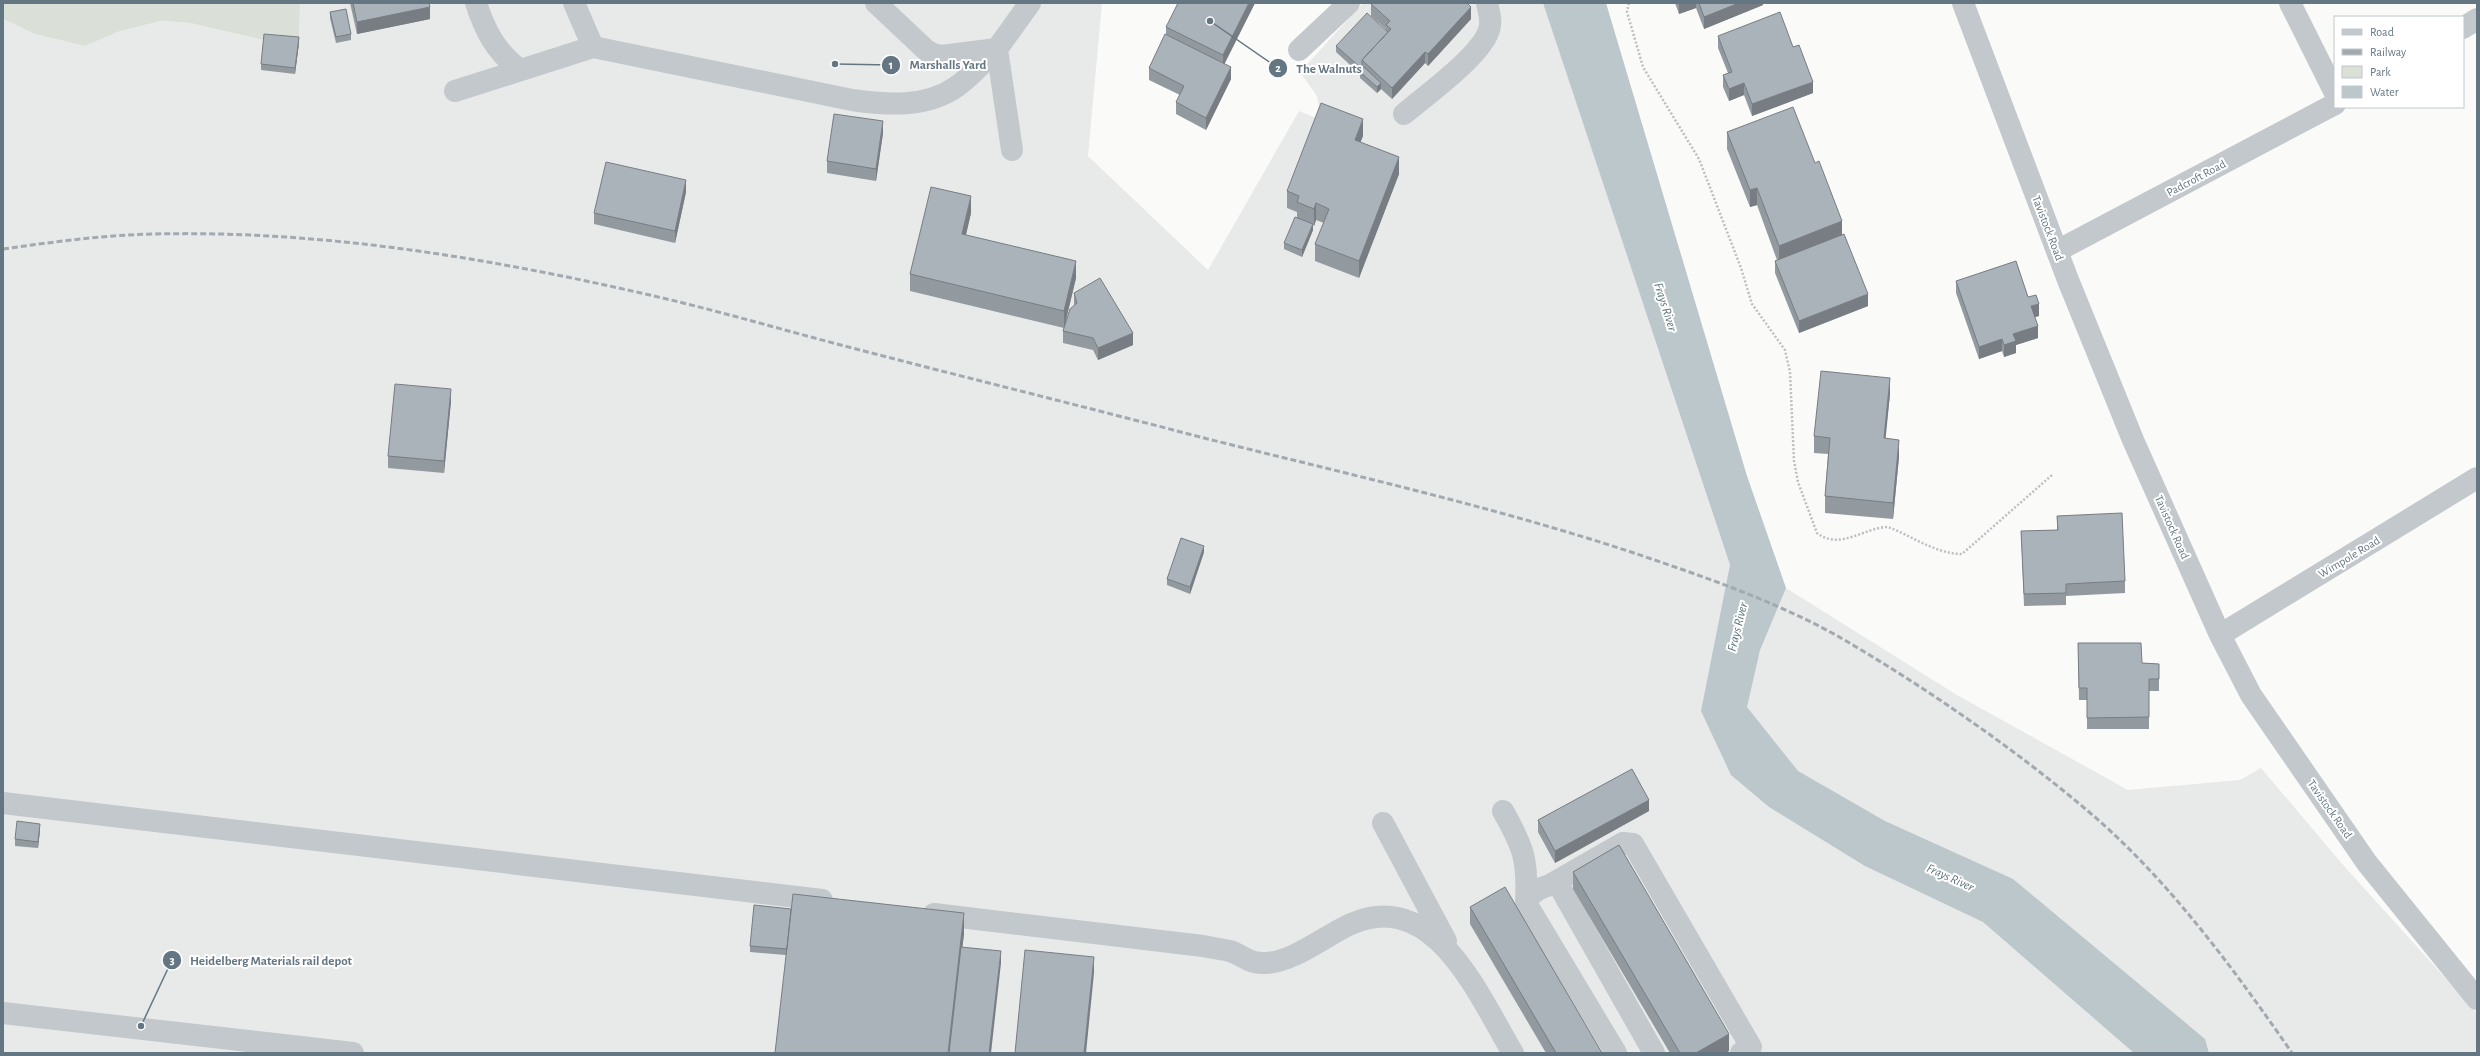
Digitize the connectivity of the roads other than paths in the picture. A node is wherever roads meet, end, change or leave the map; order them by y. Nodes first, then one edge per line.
1 (476, 3) edge
2 (574, 3) edge
3 (876, 3) edge
4 (1030, 3) edge
5 (1349, 3) edge
6 (1487, 3) edge
7 (1963, 3) edge
8 (2290, 3) edge
9 (2477, 19) edge
10 (2464, 27) edge
11 (593, 47) junction
12 (997, 49) junction
13 (1299, 50) dead end
14 (520, 70) junction
15 (455, 91) dead end
16 (2334, 91) edge
17 (2334, 105) edge
18 (1404, 114) dead end
19 (1012, 150) dead end
20 (2057, 251) junction
21 (2477, 478) edge
22 (2220, 635) junction
23 (3, 803) edge
24 (1503, 811) dead end
25 (1383, 823) dead end
26 (1548, 886) junction
27 (840, 902) edge
28 (1526, 903) junction
29 (911, 911) edge
30 (1454, 956) junction
31 (2477, 999) edge
32 (3, 1013) edge
33 (353, 1053) edge
34 (1513, 1053) edge
35 (1616, 1053) edge
36 (1654, 1053) edge
37 (1741, 1053) edge

1 - 14 street
2 - 11 street
3 - 12 street
4 - 12 street
5 - 13 street
6 - 18 street
7 - 20 street, Tavistock Road
8 - 16 street
9 - 10 street
11 - 12 street
11 - 14 street
12 - 19 street
14 - 15 street
17 - 20 street, Padcroft Road
20 - 22 street, Tavistock Road
21 - 22 street, Wimpole Road
22 - 31 street, Tavistock Road
23 - 27 street
24 - 28 street
25 - 30 street
26 - 28 street
26 - 36 street
26 - 37 street
28 - 35 street
29 - 30 street
30 - 34 street
32 - 33 street

